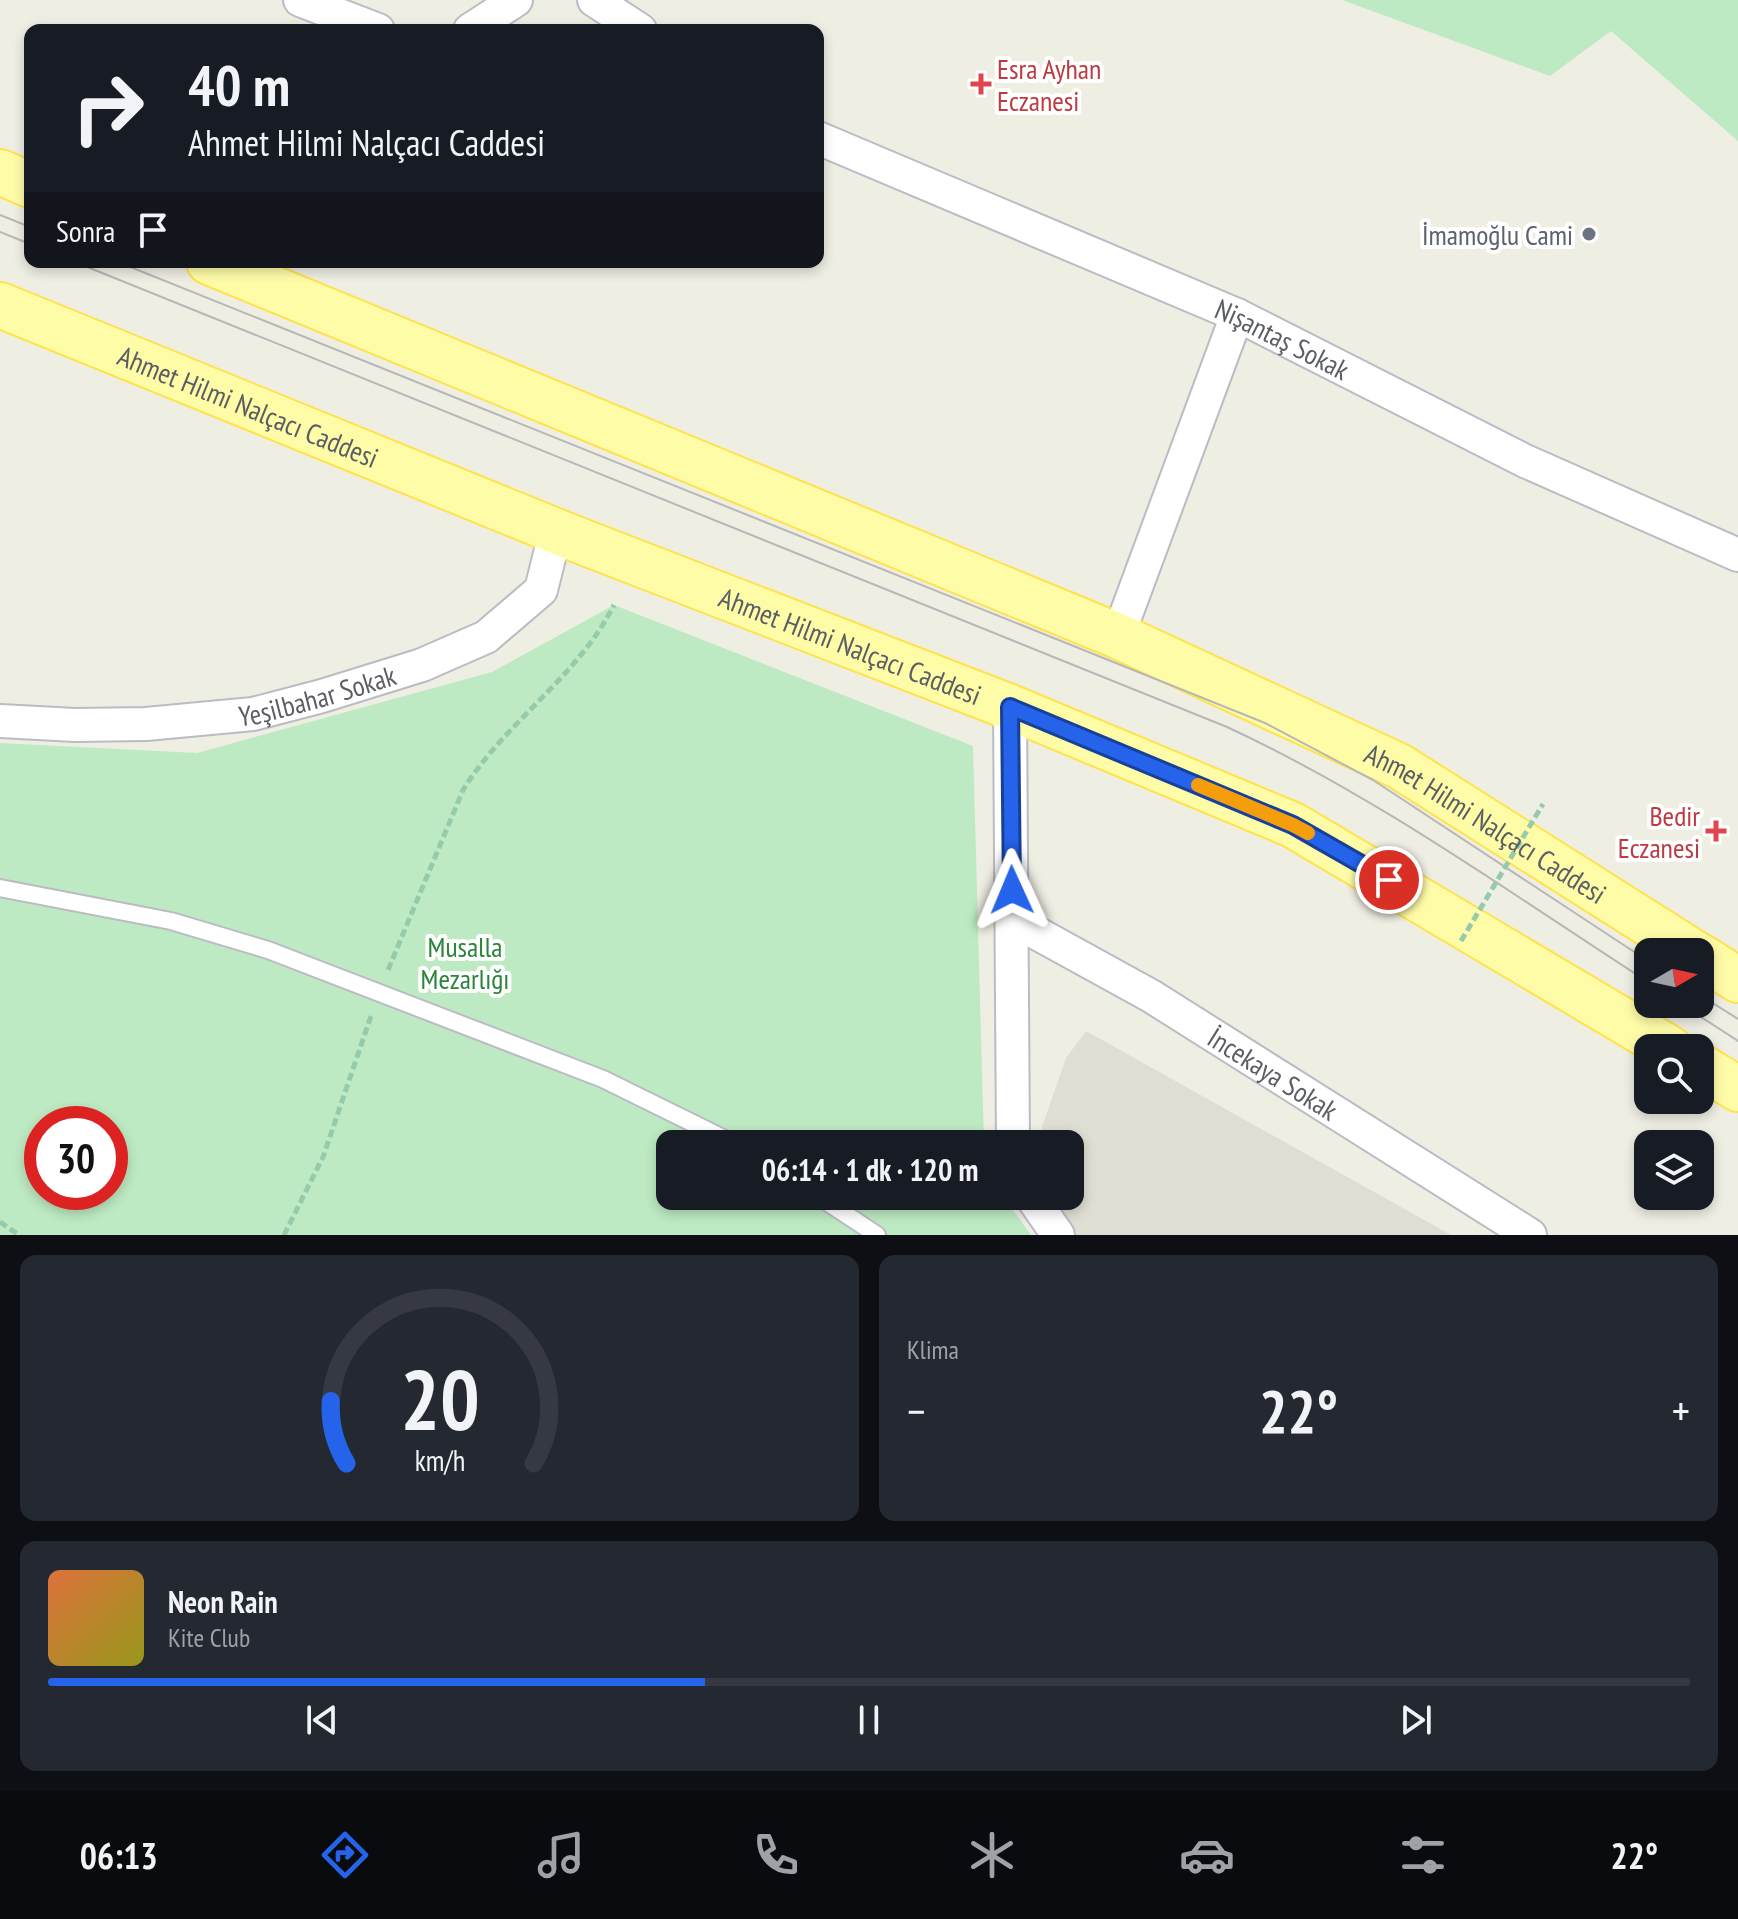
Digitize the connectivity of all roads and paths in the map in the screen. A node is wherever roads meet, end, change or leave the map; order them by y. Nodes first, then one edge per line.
1 (300, 0) edge
2 (516, 0) edge
3 (594, 0) edge
4 (362, 24) edge
5 (479, 24) edge
6 (631, 24) edge
7 (824, 141) edge
8 (0, 172) edge
9 (24, 182) edge
10 (224, 268) edge
11 (0, 305) edge
12 (1237, 315) junction
13 (573, 538) junction
14 (1738, 555) edge
15 (614, 605) dead end
16 (1118, 636) junction
17 (1010, 707) junction
18 (2, 717) edge
19 (1543, 804) dead end
20 (0, 888) edge
21 (1013, 920) junction
22 (1671, 938) edge
23 (1461, 941) dead end
24 (1714, 965) edge
25 (1738, 980) edge
26 (379, 992) junction
27 (1645, 1034) edge
28 (1714, 1074) edge
29 (1738, 1089) edge
30 (707, 1130) edge
31 (1013, 1130) edge
32 (839, 1210) edge
33 (1041, 1210) edge
34 (0, 1222) edge
35 (19, 1235) edge
36 (284, 1235) edge
37 (877, 1235) edge
38 (1058, 1235) edge
39 (1530, 1235) edge

1 - 4 street
2 - 5 street
3 - 6 street
7 - 12 street, Nişantaş Sokak
8 - 9 main road
10 - 16 main road, Ahmet Hilmi Nalçacı Caddesi
11 - 13 main road, Ahmet Hilmi Nalçacı Caddesi
12 - 14 street, Nişantaş Sokak
12 - 16 street
13 - 17 main road, Ahmet Hilmi Nalçacı Caddesi
13 - 18 street, Yeşilbahar Sokak
15 - 26 path
16 - 22 main road, Ahmet Hilmi Nalçacı Caddesi
17 - 21 street
17 - 27 main road, Ahmet Hilmi Nalçacı Caddesi
19 - 23 path, bridge
20 - 26 lane
21 - 31 street
21 - 39 street, İncekaya Sokak
24 - 25 main road
26 - 30 lane
26 - 36 path
28 - 29 main road
32 - 37 lane
33 - 38 street
34 - 35 path

